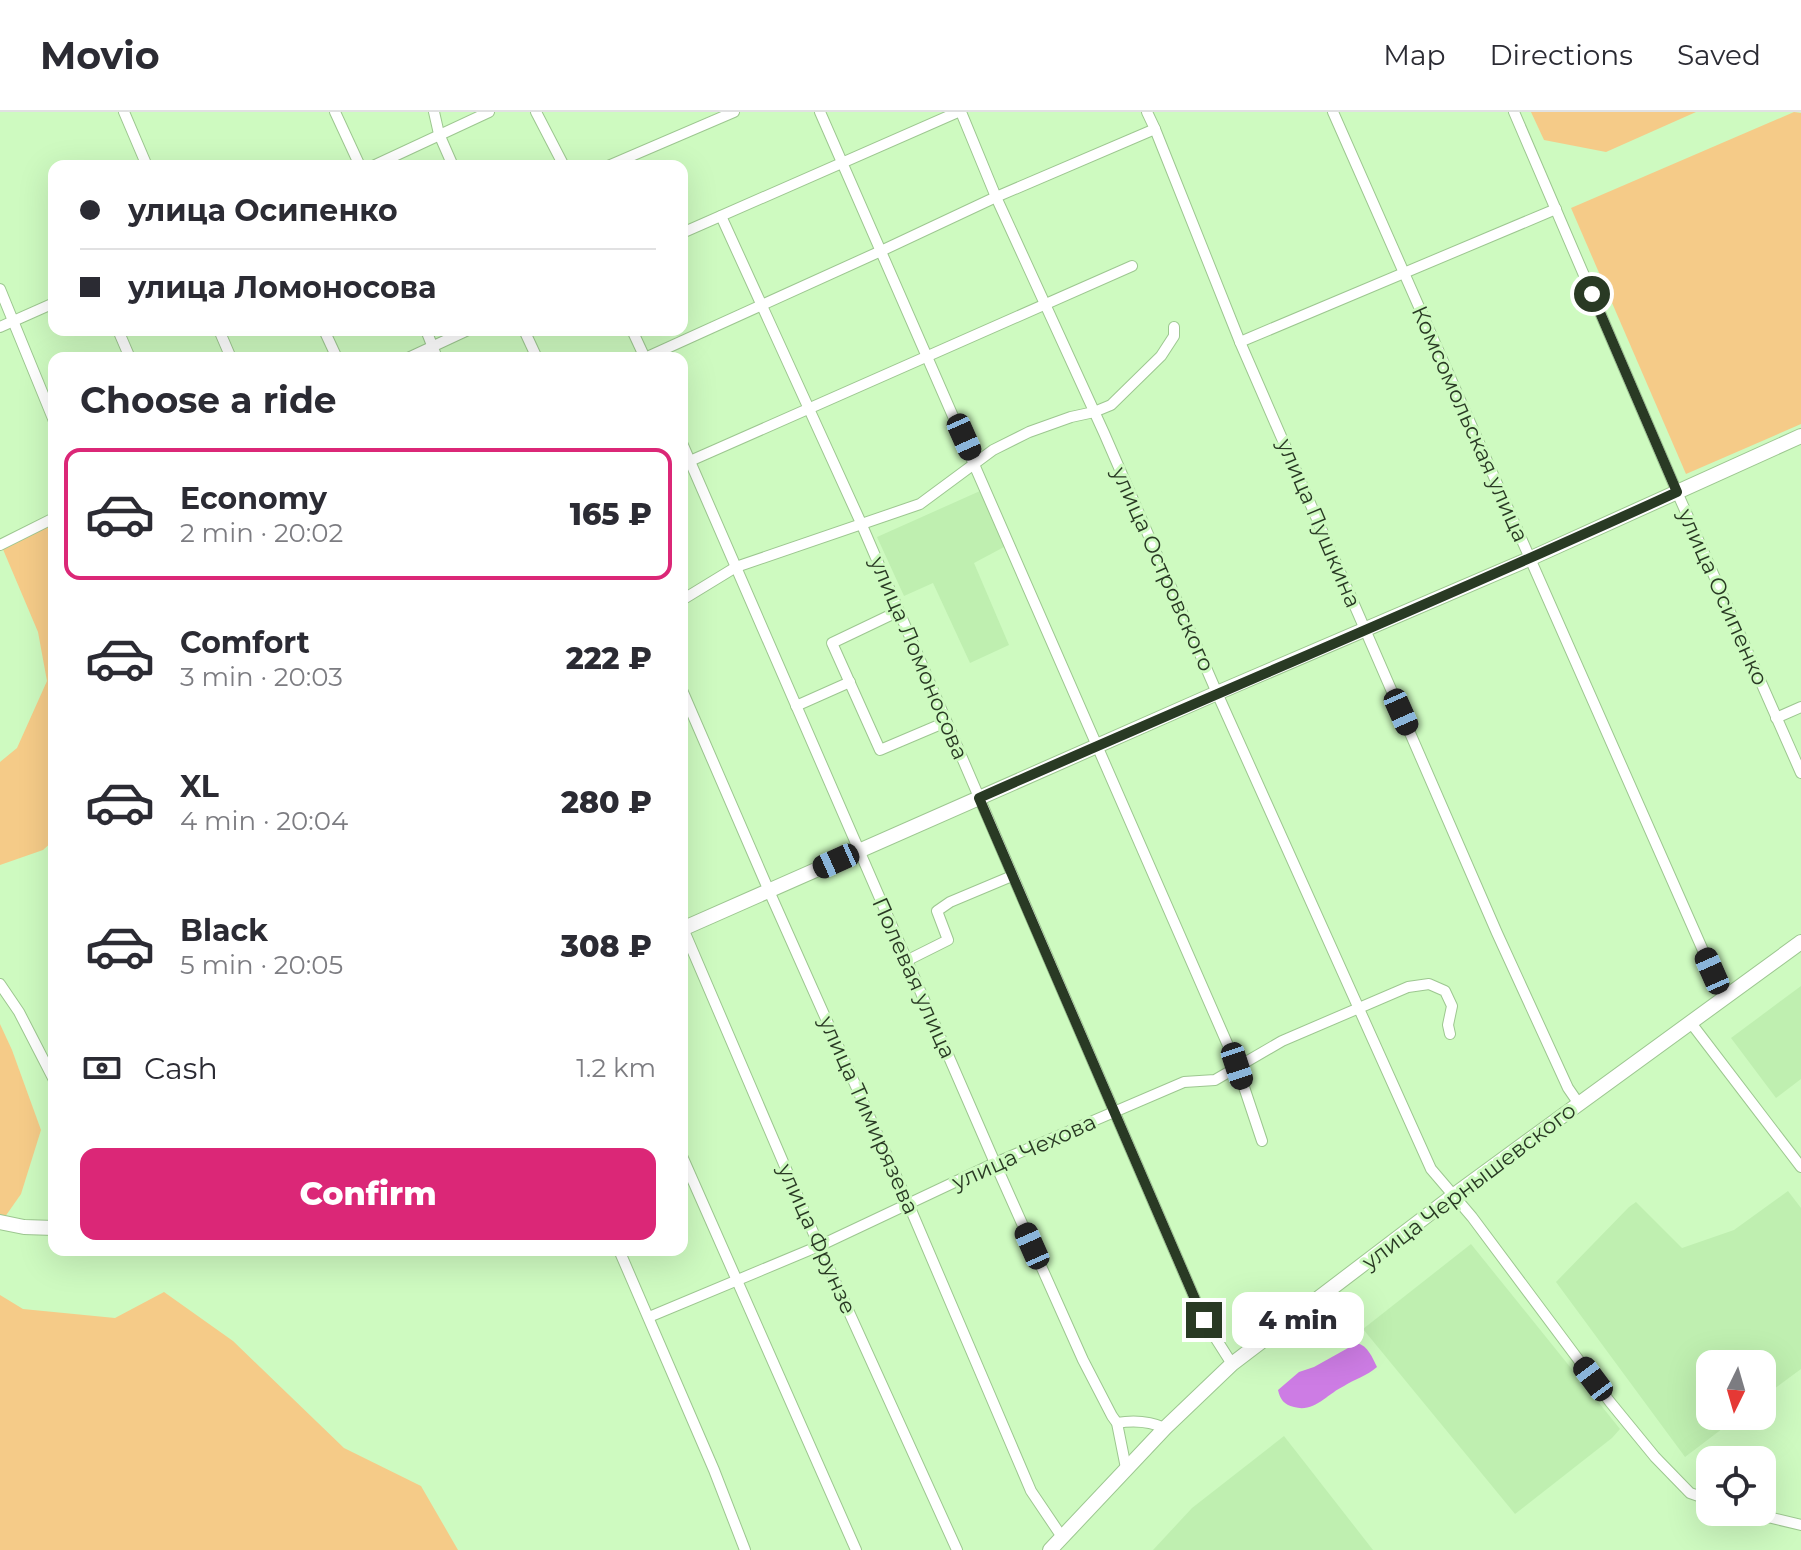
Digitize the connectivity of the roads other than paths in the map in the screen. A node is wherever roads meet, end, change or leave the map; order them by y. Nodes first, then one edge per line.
1 (124, 112) edge
2 (335, 112) edge
3 (434, 112) edge
4 (489, 112) edge
5 (536, 112) edge
6 (734, 112) edge
7 (820, 112) edge
8 (959, 112) edge
9 (1147, 112) edge
10 (1333, 112) edge
11 (1514, 112) edge
12 (1155, 129) junction
13 (439, 134) junction
14 (144, 160) edge
15 (357, 160) edge
16 (385, 160) edge
17 (450, 160) edge
18 (561, 160) edge
19 (622, 160) edge
20 (842, 164) junction
21 (996, 197) junction
22 (1556, 209) junction
23 (721, 216) junction
24 (688, 230) edge
25 (881, 251) junction
26 (1132, 266) dead end
27 (1404, 272) junction
28 (0, 289) edge
29 (1045, 304) junction
30 (762, 305) junction
31 (48, 306) edge
32 (14, 320) junction
33 (0, 327) edge
34 (1174, 327) dead end
35 (459, 336) edge
36 (1240, 342) junction
37 (436, 352) edge
38 (658, 352) edge
39 (927, 355) junction
40 (48, 406) edge
41 (808, 407) junction
42 (1094, 412) junction
43 (1801, 436) edge
44 (688, 456) edge
45 (690, 461) junction
46 (976, 465) junction
47 (1677, 492) junction
48 (48, 521) edge
49 (861, 523) junction
50 (0, 545) edge
51 (1529, 559) junction
52 (736, 567) junction
53 (688, 596) edge
54 (899, 611) junction
55 (1365, 629) junction
56 (850, 682) junction
57 (1217, 693) junction
58 (688, 704) edge
59 (796, 706) junction
60 (1801, 707) edge
61 (1776, 718) junction
62 (946, 722) junction
63 (1098, 745) junction
64 (1801, 773) edge
65 (979, 798) junction
66 (858, 852) junction
67 (1012, 876) junction
68 (769, 891) junction
69 (688, 925) edge
70 (688, 942) edge
71 (1801, 942) edge
72 (906, 961) junction
73 (0, 984) edge
74 (1724, 998) junction
75 (1358, 1009) junction
76 (1691, 1023) junction
77 (1450, 1034) dead end
78 (1237, 1066) junction
79 (48, 1068) edge
80 (1579, 1104) junction
81 (1113, 1112) junction
82 (1262, 1141) dead end
83 (995, 1163) junction
84 (1801, 1167) edge
85 (688, 1170) edge
86 (1454, 1195) junction
87 (908, 1203) junction
88 (0, 1222) edge
89 (48, 1228) edge
90 (819, 1246) junction
91 (622, 1256) edge
92 (736, 1280) junction
93 (649, 1317) junction
94 (1232, 1364) junction
95 (1117, 1423) junction
96 (1165, 1428) junction
97 (1126, 1468) junction
98 (1696, 1495) edge
99 (1776, 1519) edge
100 (1801, 1525) edge
101 (1062, 1537) junction
102 (745, 1550) edge
103 (856, 1550) edge
104 (957, 1550) edge
105 (1050, 1550) edge

1 - 14 street
2 - 15 street
3 - 13 street
4 - 13 street
5 - 18 street
6 - 19 street
7 - 20 street
8 - 20 street
8 - 21 street, улица Островского
9 - 12 street, улица Пушкина
10 - 27 street, Комсомольская улица
11 - 22 street, улица Осипенко
12 - 21 street
12 - 36 street, улица Пушкина
13 - 16 street
13 - 17 street
20 - 23 street
20 - 25 street
21 - 25 street
21 - 29 street, улица Островского
22 - 27 street
22 - 47 street, улица Осипенко
23 - 24 street
23 - 30 street, улица Ломоносова
25 - 30 street
25 - 39 street
26 - 29 street
27 - 36 street
27 - 51 street, Комсомольская улица
28 - 32 street
29 - 39 street
29 - 42 street, улица Островского
30 - 38 street
30 - 41 street, улица Ломоносова
31 - 32 street
32 - 33 street
32 - 40 street
34 - 42 street
35 - 37 street
36 - 55 street, улица Пушкина
39 - 41 street
39 - 46 street
41 - 45 street
41 - 49 street, улица Ломоносова
42 - 46 street
42 - 57 street, улица Островского
43 - 47 street
44 - 45 street, Полевая улица
45 - 52 street, Полевая улица
46 - 49 street
46 - 63 street
47 - 51 street
47 - 61 street, улица Осипенко
48 - 50 street
49 - 52 street
49 - 54 street, улица Ломоносова
51 - 55 street
51 - 74 street, Комсомольская улица
52 - 53 street
52 - 59 street, Полевая улица
54 - 56 street
54 - 62 street, улица Ломоносова
55 - 57 street
55 - 80 street, улица Пушкина
56 - 59 street
56 - 62 street
57 - 63 street
57 - 75 street, улица Островского
58 - 68 street, улица Тимирязева
59 - 66 street, Полевая улица
60 - 61 street
61 - 64 street, улица Осипенко
62 - 65 street, улица Ломоносова
63 - 65 street
63 - 78 street
65 - 66 street
65 - 67 street, улица Ломоносова
66 - 68 street
66 - 72 street, Полевая улица
67 - 72 street
67 - 81 street, улица Ломоносова
68 - 69 street
68 - 87 street, улица Тимирязева
70 - 90 street, улица Фрунзе
71 - 74 street, улица Чернышевского
72 - 83 street, Полевая улица
73 - 79 street
74 - 76 street, улица Чернышевского
75 - 77 street, улица Чехова
75 - 78 street, улица Чехова
75 - 86 street, улица Островского
76 - 80 street, улица Чернышевского
76 - 84 street
78 - 81 street, улица Чехова
78 - 82 street
80 - 86 street, улица Чернышевского
81 - 83 street, улица Чехова
81 - 94 street, улица Ломоносова
83 - 87 street, улица Чехова
83 - 95 street, Полевая улица
85 - 92 street
86 - 94 street, улица Чернышевского
86 - 98 street, улица Островского
87 - 90 street, улица Чехова
87 - 101 street, улица Тимирязева
88 - 89 street
90 - 92 street, улица Чехова
90 - 104 street, улица Фрунзе
91 - 93 street
92 - 93 street, улица Чехова
92 - 103 street
93 - 102 street
94 - 96 street, улица Чернышевского
95 - 96 street
95 - 97 street, Полевая улица
96 - 97 street, улица Чернышевского
97 - 101 street, улица Чернышевского
99 - 100 street
101 - 105 street, улица Чернышевского

